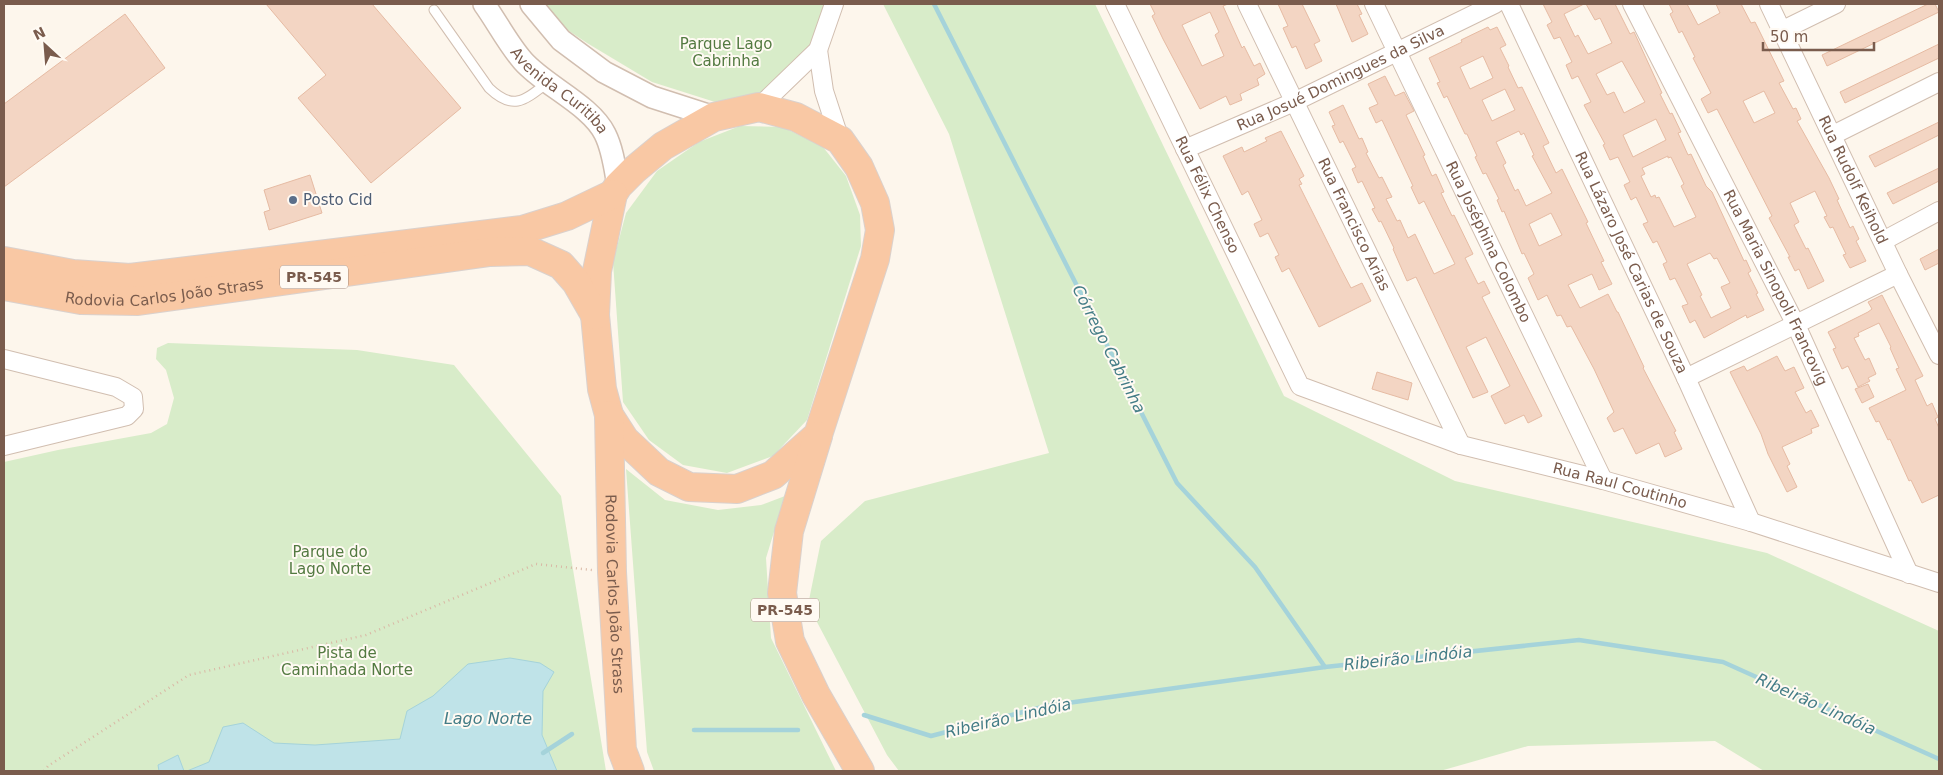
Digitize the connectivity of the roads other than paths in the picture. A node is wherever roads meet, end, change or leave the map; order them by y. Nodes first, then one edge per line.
1 (484, 4) edge
2 (531, 4) edge
3 (834, 4) edge
4 (1115, 4) edge
5 (1247, 4) edge
6 (1374, 4) edge
7 (1495, 4) edge
8 (1509, 4) edge
9 (1632, 4) edge
10 (1770, 4) edge
11 (1836, 4) edge
12 (434, 10) dead end
13 (1783, 30) junction
14 (818, 50) junction
15 (1397, 53) junction
16 (1939, 82) edge
17 (548, 83) junction
18 (1294, 102) junction
19 (759, 107) junction
20 (714, 117) junction
21 (1833, 135) junction
22 (840, 140) junction
23 (1185, 149) junction
24 (616, 190) junction
25 (1939, 211) edge
26 (1883, 241) junction
27 (4, 260) edge
28 (1898, 274) junction
29 (4, 286) edge
30 (595, 315) junction
31 (1796, 325) junction
32 (1937, 347) edge
33 (4, 359) edge
34 (1686, 378) junction
35 (1300, 386) joint
36 (609, 415) junction
37 (818, 435) junction
38 (1461, 445) junction
39 (4, 446) edge
40 (1603, 480) junction
41 (1751, 522) junction
42 (1909, 574) junction
43 (1939, 583) edge
44 (625, 764) edge
45 (855, 764) edge

1 - 17 street, Avenida Curitiba
2 - 20 street
3 - 14 street
4 - 23 street, Rua Félix Chenso
5 - 18 street, Rua Francisco Arias
6 - 15 street, Rua Joséphina Colombo
7 - 15 street, Rua Josué Domingues da Silva
8 - 34 street, Rua Lázaro José Carias de Souza
9 - 31 street, Rua Maria Sinopoli Francovig
10 - 13 street, Rua Rudolf Keihold
11 - 13 street
12 - 17 lane
13 - 21 street, Rua Rudolf Keihold
14 - 19 street
14 - 22 street
15 - 18 street, Rua Josué Domingues da Silva
15 - 40 street, Rua Joséphina Colombo
16 - 21 street
17 - 24 street, Avenida Curitiba
18 - 23 street, Rua Josué Domingues da Silva
18 - 38 street, Rua Francisco Arias
19 - 20 highway
19 - 22 highway
20 - 24 highway
21 - 26 street, Rua Rudolf Keihold
22 - 37 highway
23 - 35 street, Rua Félix Chenso
24 - 27 highway, Rodovia Carlos João Strass / PR-545
24 - 30 highway
25 - 26 street
26 - 28 street, Rua Rudolf Keihold
28 - 31 street
28 - 32 street, Rua Rudolf Keihold
29 - 30 highway, Rodovia Carlos João Strass / PR-545
30 - 36 highway
31 - 34 street
31 - 42 street, Rua Maria Sinopoli Francovig
33 - 39 street
34 - 41 street, Rua Lázaro José Carias de Souza
35 - 38 street, Rua Raul Coutinho
36 - 37 highway
36 - 44 highway, Rodovia Carlos João Strass
37 - 45 highway, PR-545
38 - 40 street, Rua Raul Coutinho
40 - 41 street, Rua Raul Coutinho
41 - 42 street, Rua Raul Coutinho
42 - 43 street, Rua Raul Coutinho

